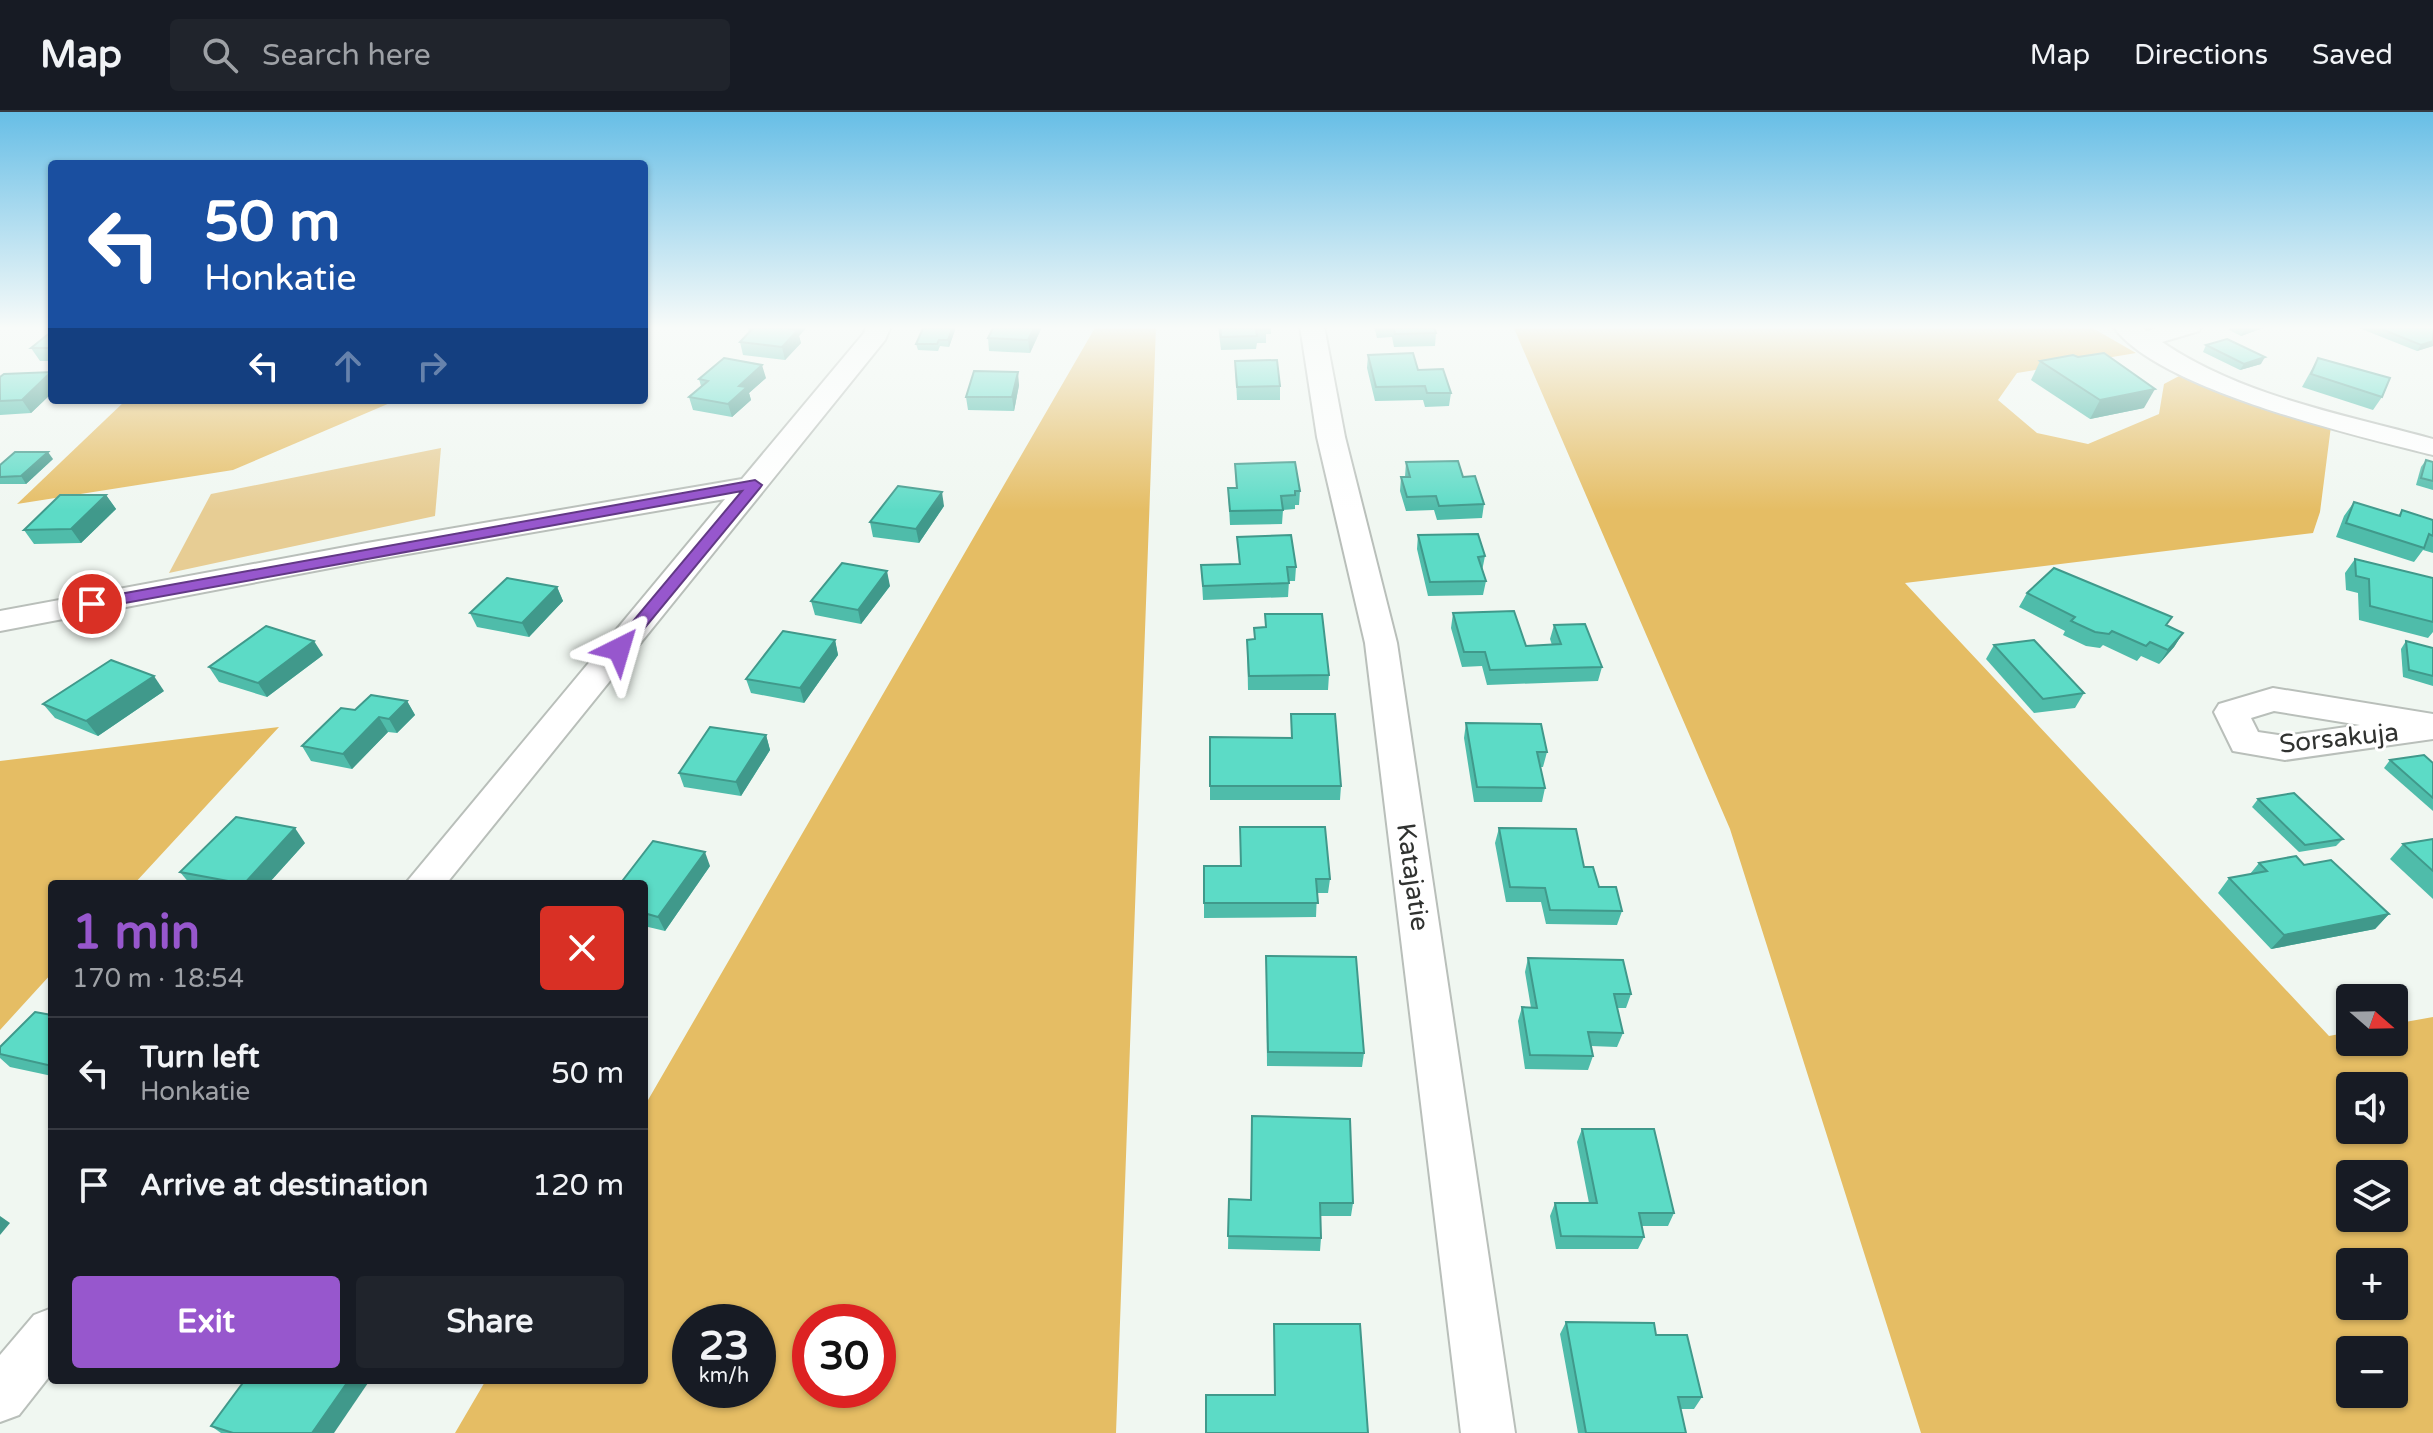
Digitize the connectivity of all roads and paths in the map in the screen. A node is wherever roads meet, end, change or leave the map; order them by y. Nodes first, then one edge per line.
1 (834, 388) edge
2 (1323, 388) edge
3 (2237, 388) edge
4 (2433, 447) edge
5 (755, 485) junction
6 (0, 621) edge
7 (427, 880) edge
8 (48, 1338) edge
9 (0, 1396) edge
10 (1488, 1433) edge

1 - 5 street
2 - 10 street, Katajatie
3 - 4 street
5 - 6 street
5 - 7 street
8 - 9 street

